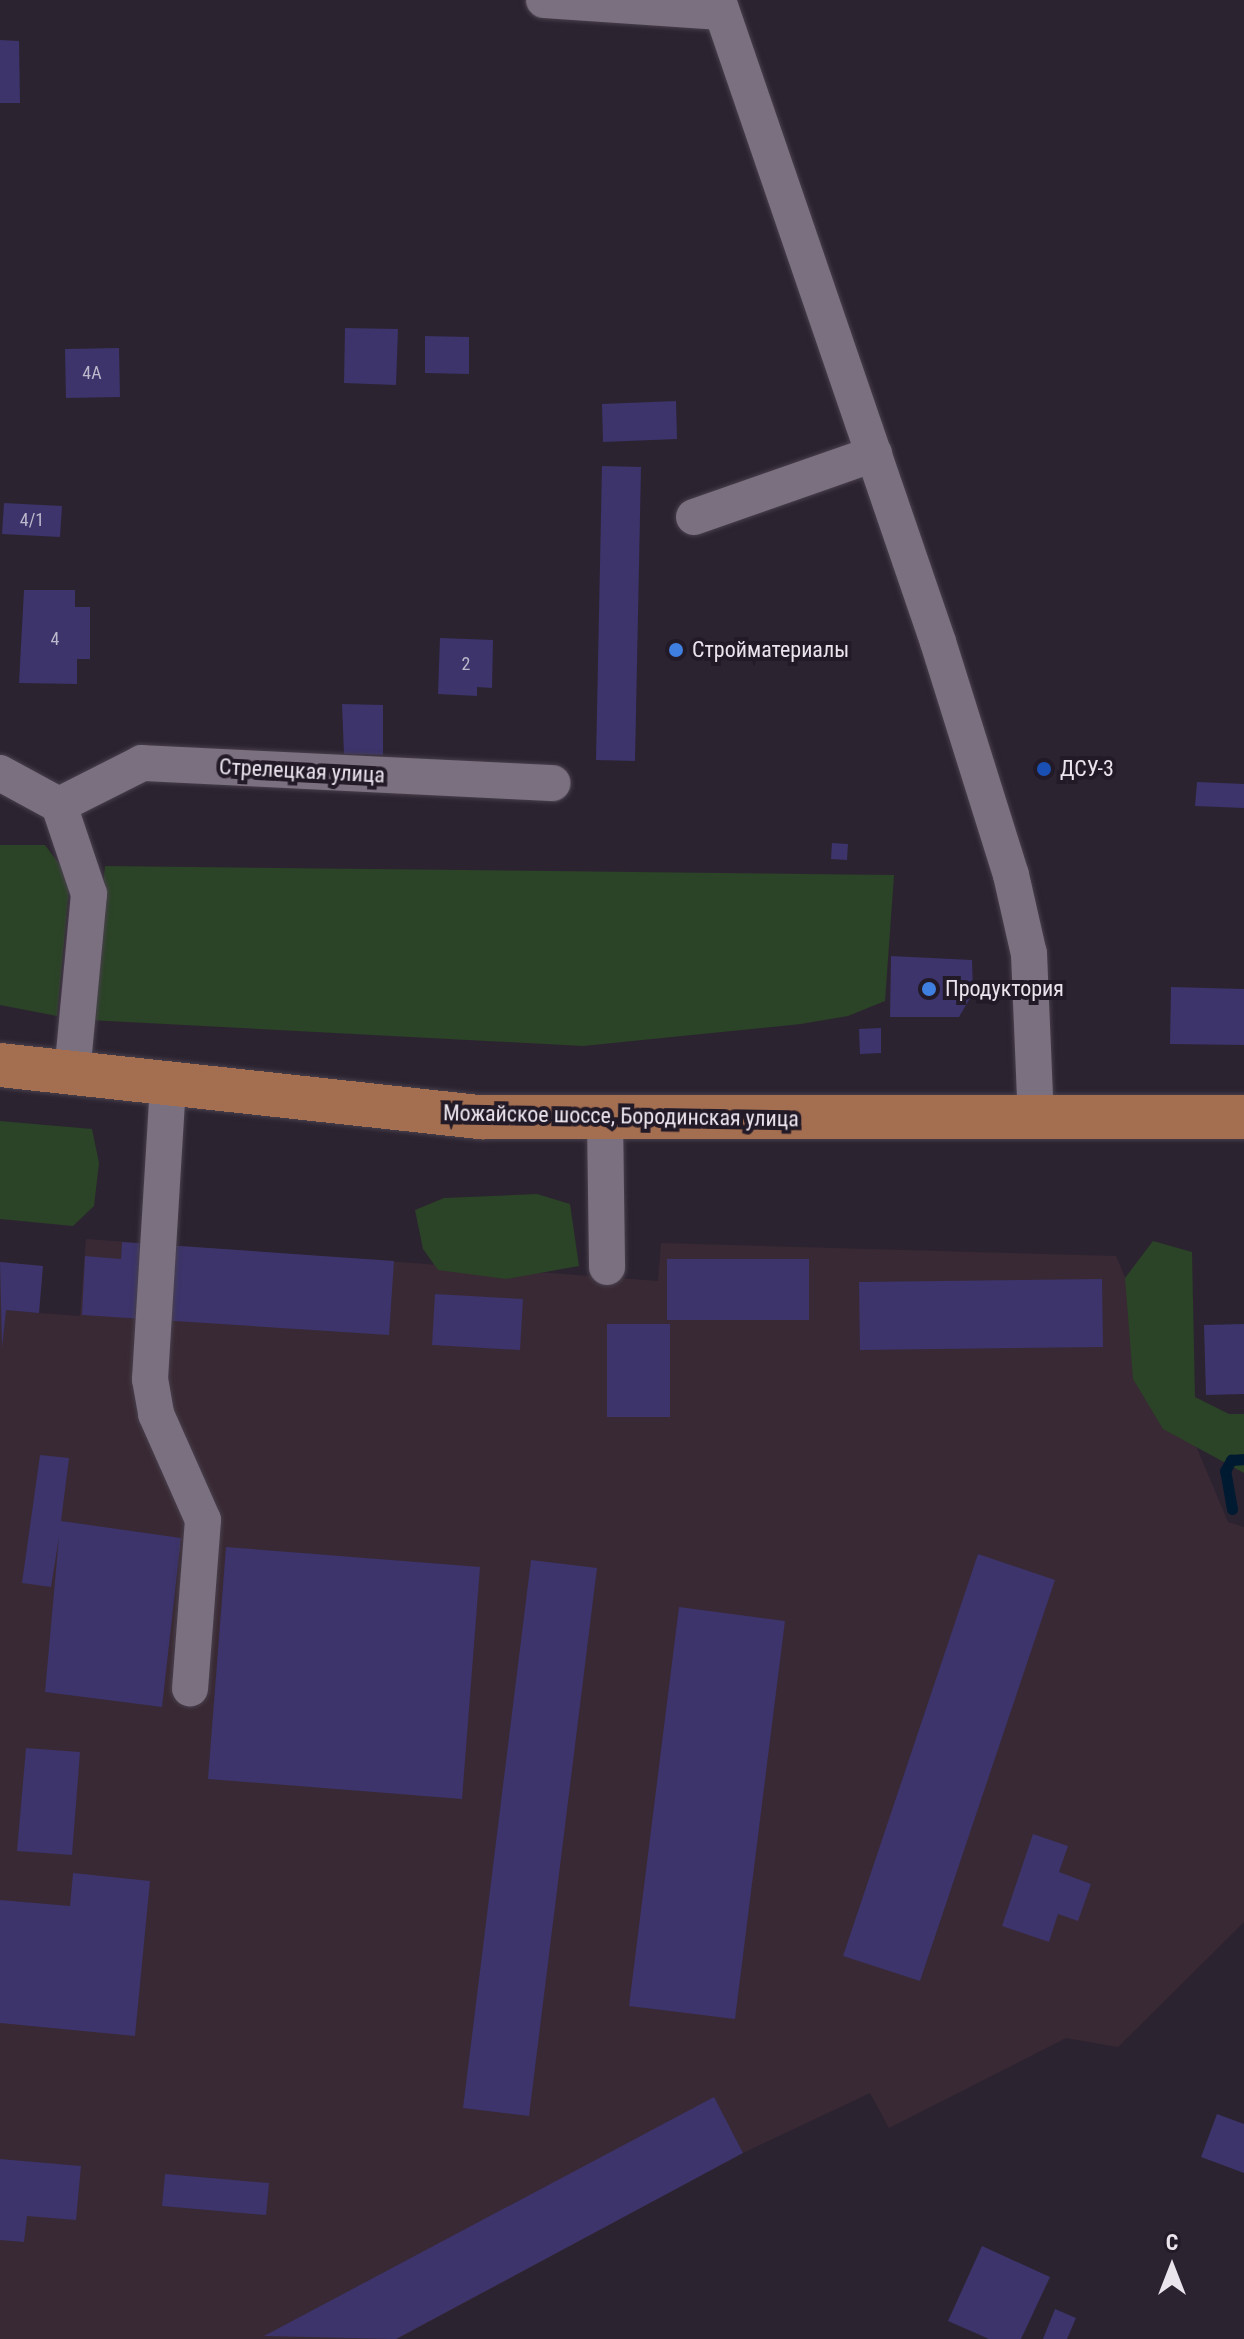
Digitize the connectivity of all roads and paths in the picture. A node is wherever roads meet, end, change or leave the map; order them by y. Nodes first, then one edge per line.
1 (544, 0) edge
2 (720, 6) edge
3 (874, 454) junction
4 (694, 517) dead end
5 (0, 773) edge
6 (553, 783) dead end
7 (59, 805) junction
8 (0, 1065) edge
9 (72, 1074) junction
10 (168, 1085) junction
11 (1244, 1117) edge
12 (605, 1119) junction
13 (1036, 1119) junction
14 (607, 1267) dead end
15 (190, 1688) dead end

1 - 2 street
2 - 3 street
3 - 4 street
3 - 13 street
5 - 7 street
6 - 7 street, Стрелецкая улица
7 - 9 street
8 - 9 main road, Можайское шоссе, Бородинская улица
9 - 10 main road, Можайское шоссе, Бородинская улица
10 - 12 main road, Можайское шоссе, Бородинская улица
10 - 15 street
11 - 13 main road, Можайское шоссе, Бородинская улица
12 - 13 main road, Можайское шоссе, Бородинская улица
12 - 14 street

